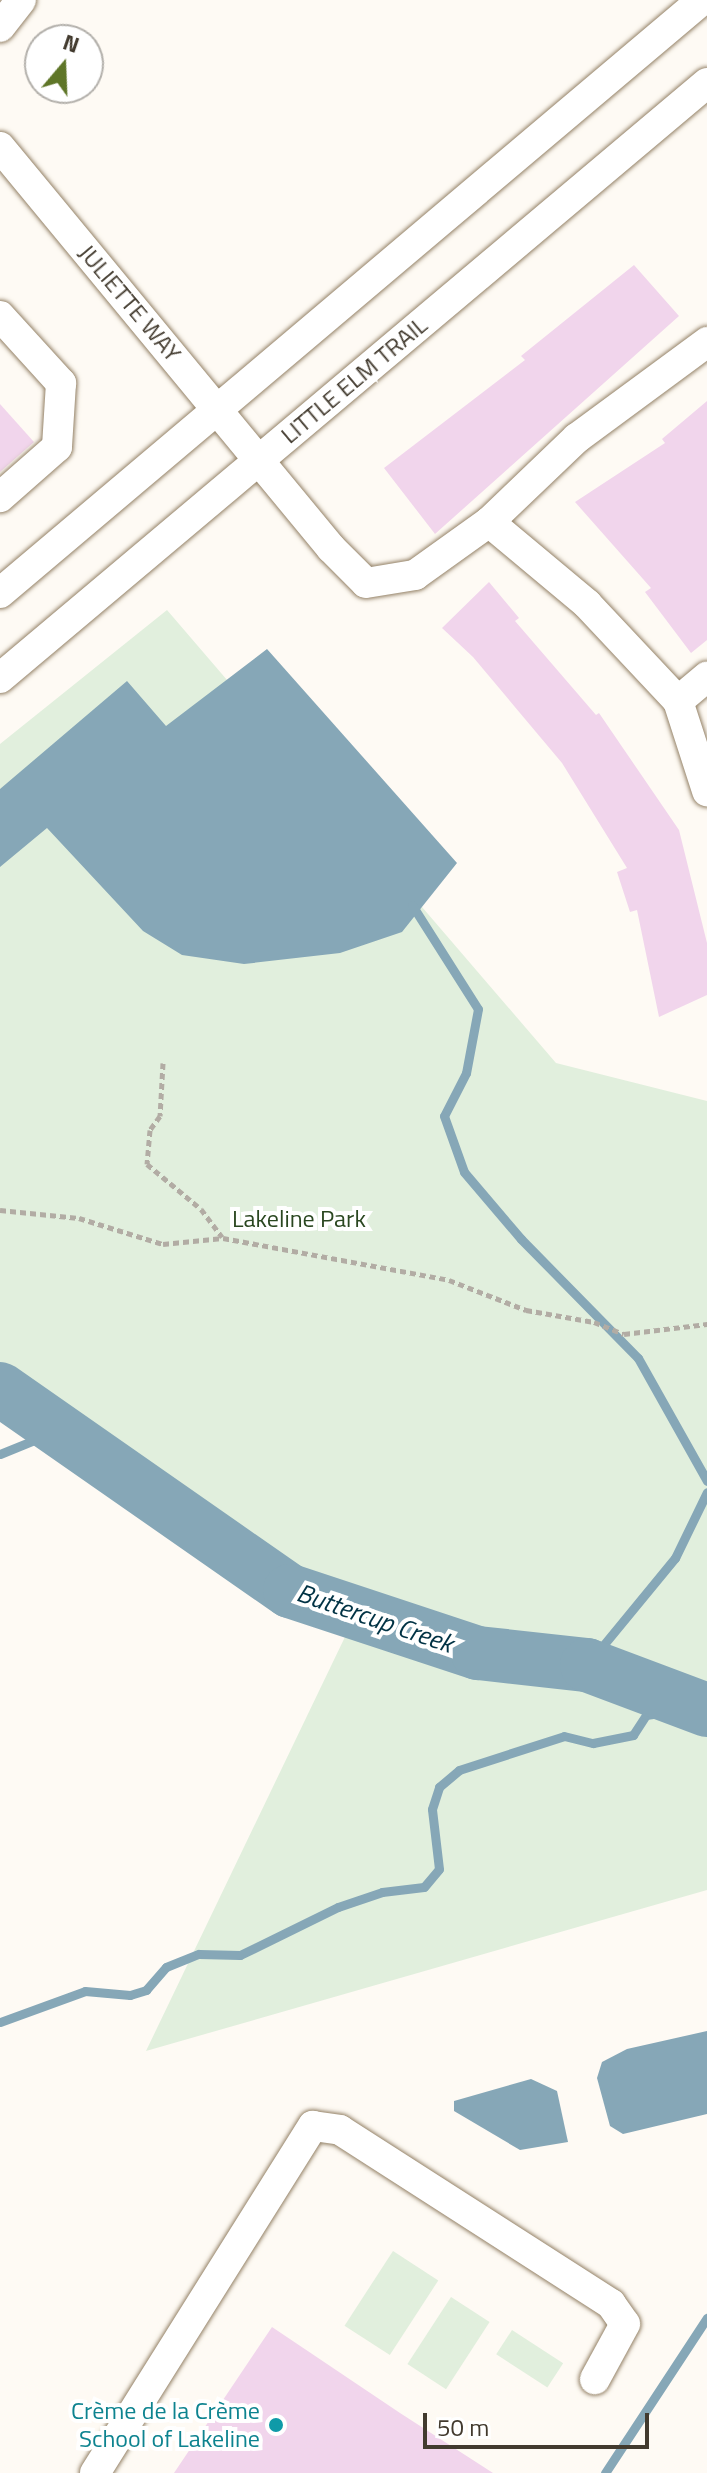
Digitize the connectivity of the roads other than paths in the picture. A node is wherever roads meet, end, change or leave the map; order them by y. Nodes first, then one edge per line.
1 (21, 0) edge
2 (702, 0) edge
3 (0, 27) edge
4 (707, 83) edge
5 (0, 147) edge
6 (0, 316) edge
7 (707, 342) edge
8 (218, 407) junction
9 (259, 460) junction
10 (0, 497) edge
11 (489, 522) junction
12 (0, 593) edge
13 (707, 677) edge
14 (0, 678) edge
15 (678, 701) junction
16 (707, 791) edge
17 (595, 2379) dead end
18 (95, 2473) edge

1 - 3 street
2 - 8 street
4 - 9 street, LITTLE ELM TRAIL
5 - 8 street, JULIETTE WAY
6 - 10 street
7 - 11 street
8 - 9 street, JULIETTE WAY
8 - 12 street
9 - 11 street, JULIETTE WAY
9 - 14 street, LITTLE ELM TRAIL
11 - 15 street
13 - 15 street
15 - 16 street
17 - 18 street

